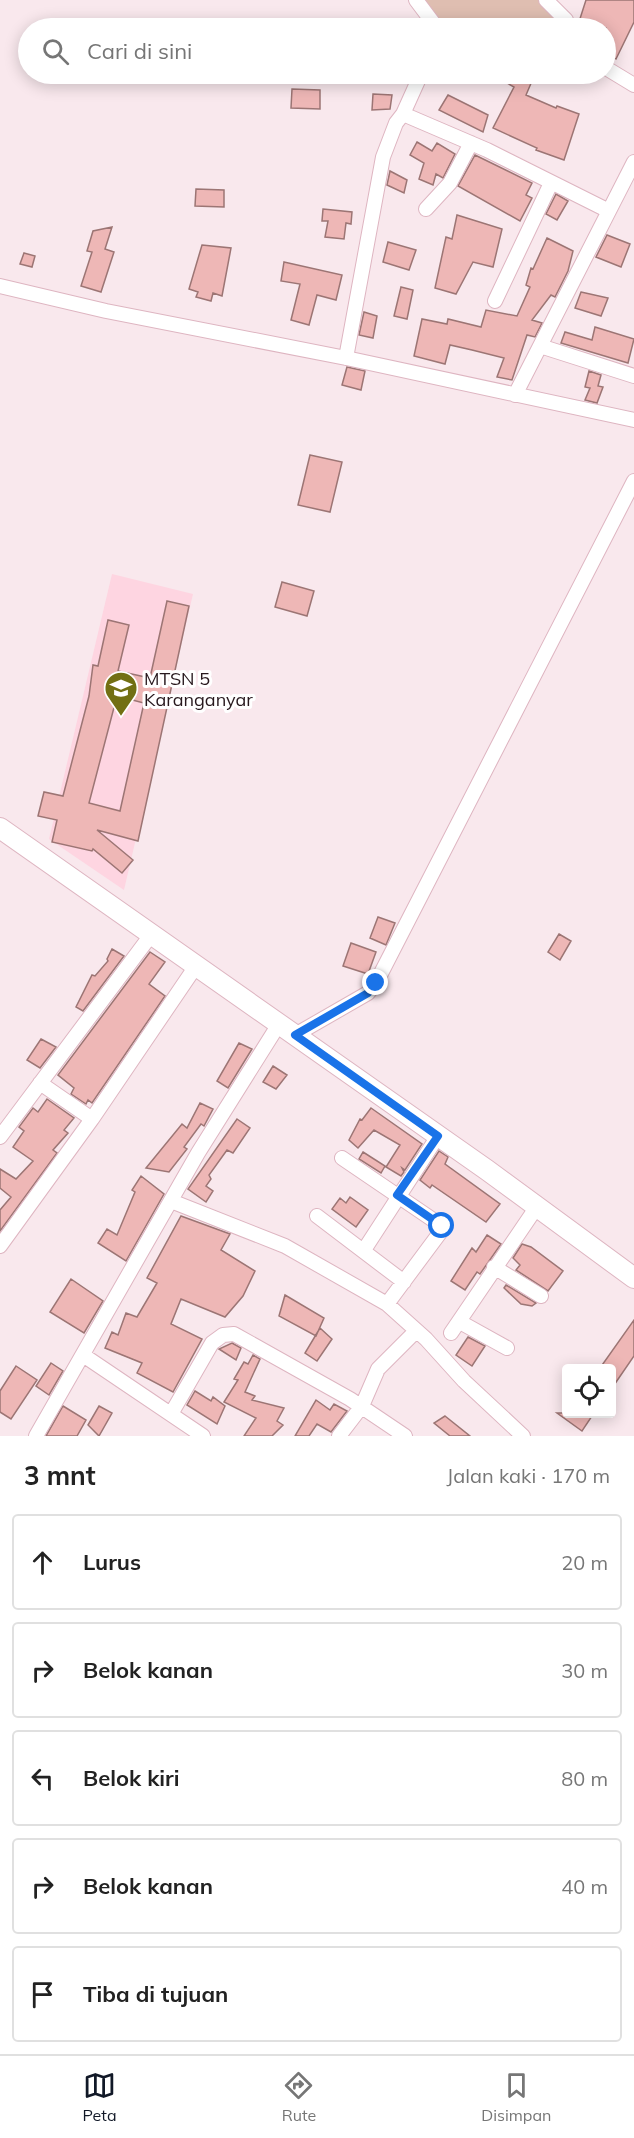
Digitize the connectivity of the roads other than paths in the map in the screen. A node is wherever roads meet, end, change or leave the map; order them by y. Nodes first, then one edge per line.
1 (416, 0) edge
2 (546, 0) edge
3 (430, 18) edge
4 (564, 18) edge
5 (616, 74) edge
6 (416, 84) edge
7 (634, 85) edge
8 (403, 114) junction
9 (471, 143) junction
10 (634, 162) edge
11 (551, 183) junction
12 (426, 209) dead end
13 (607, 210) junction
14 (0, 286) edge
15 (495, 301) dead end
16 (540, 346) junction
17 (346, 358) junction
18 (634, 376) edge
19 (515, 395) junction
20 (634, 420) edge
21 (634, 481) edge
22 (0, 828) edge
23 (151, 934) junction
24 (196, 966) junction
25 (287, 1030) junction
26 (40, 1083) junction
27 (92, 1119) junction
28 (438, 1136) junction
29 (0, 1137) edge
30 (342, 1158) dead end
31 (397, 1195) junction
32 (171, 1201) junction
33 (536, 1208) junction
34 (317, 1216) dead end
35 (0, 1246) edge
36 (364, 1250) junction
37 (494, 1267) junction
38 (634, 1278) edge
39 (404, 1282) junction
40 (541, 1296) dead end
41 (387, 1304) junction
42 (416, 1331) junction
43 (507, 1348) dead end
44 (83, 1355) junction
45 (362, 1406) junction
46 (171, 1414) junction
47 (36, 1436) edge
48 (203, 1436) edge
49 (339, 1436) edge
50 (405, 1436) edge
51 (523, 1436) edge

1 - 3 street
2 - 4 street
5 - 7 street
6 - 8 street
8 - 9 street
8 - 17 street
9 - 11 street
9 - 12 street
10 - 13 street
11 - 13 street
11 - 15 street
13 - 16 street
14 - 17 street
16 - 18 street
16 - 19 street
17 - 19 street
19 - 20 street
21 - 25 street
22 - 23 main road
23 - 24 main road
23 - 26 street
24 - 25 main road
24 - 27 street
25 - 28 main road
25 - 32 street
26 - 27 street
26 - 29 street
27 - 35 street
28 - 31 street
28 - 33 main road
30 - 31 street
31 - 36 street
31 - 39 street
32 - 41 street
32 - 44 street
33 - 37 street
33 - 38 main road
34 - 36 street
36 - 39 street
37 - 40 street
37 - 43 street
39 - 41 street
41 - 42 street
42 - 45 street
42 - 51 street
44 - 46 street
44 - 47 street
45 - 46 street
45 - 49 street
45 - 50 street
46 - 48 street

